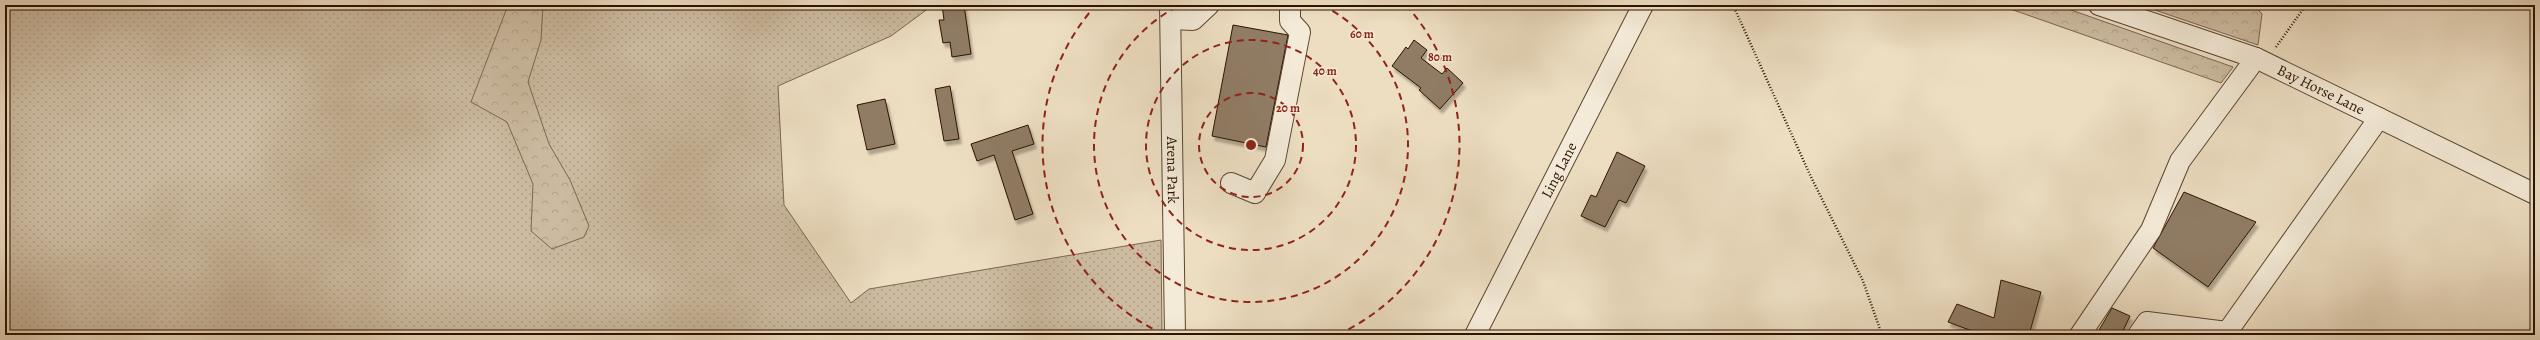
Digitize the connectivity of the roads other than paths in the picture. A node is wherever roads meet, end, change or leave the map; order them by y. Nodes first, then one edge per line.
1 (1209, 5) edge
2 (1290, 5) edge
3 (1643, 5) edge
4 (2099, 5) edge
5 (1170, 12) edge
6 (2260, 60) junction
7 (2379, 118) junction
8 (1231, 184) dead end
9 (2535, 194) edge
10 (2226, 333) edge
11 (1175, 335) edge
12 (1475, 335) edge
13 (2080, 335) edge
14 (2138, 335) edge

1 - 5 street
2 - 8 street
3 - 12 street, Ling Lane
4 - 6 street, Bay Horse Lane
5 - 11 street, Arena Park
6 - 7 street, Bay Horse Lane
6 - 13 street
7 - 9 street, Bay Horse Lane
7 - 10 street
10 - 14 street

